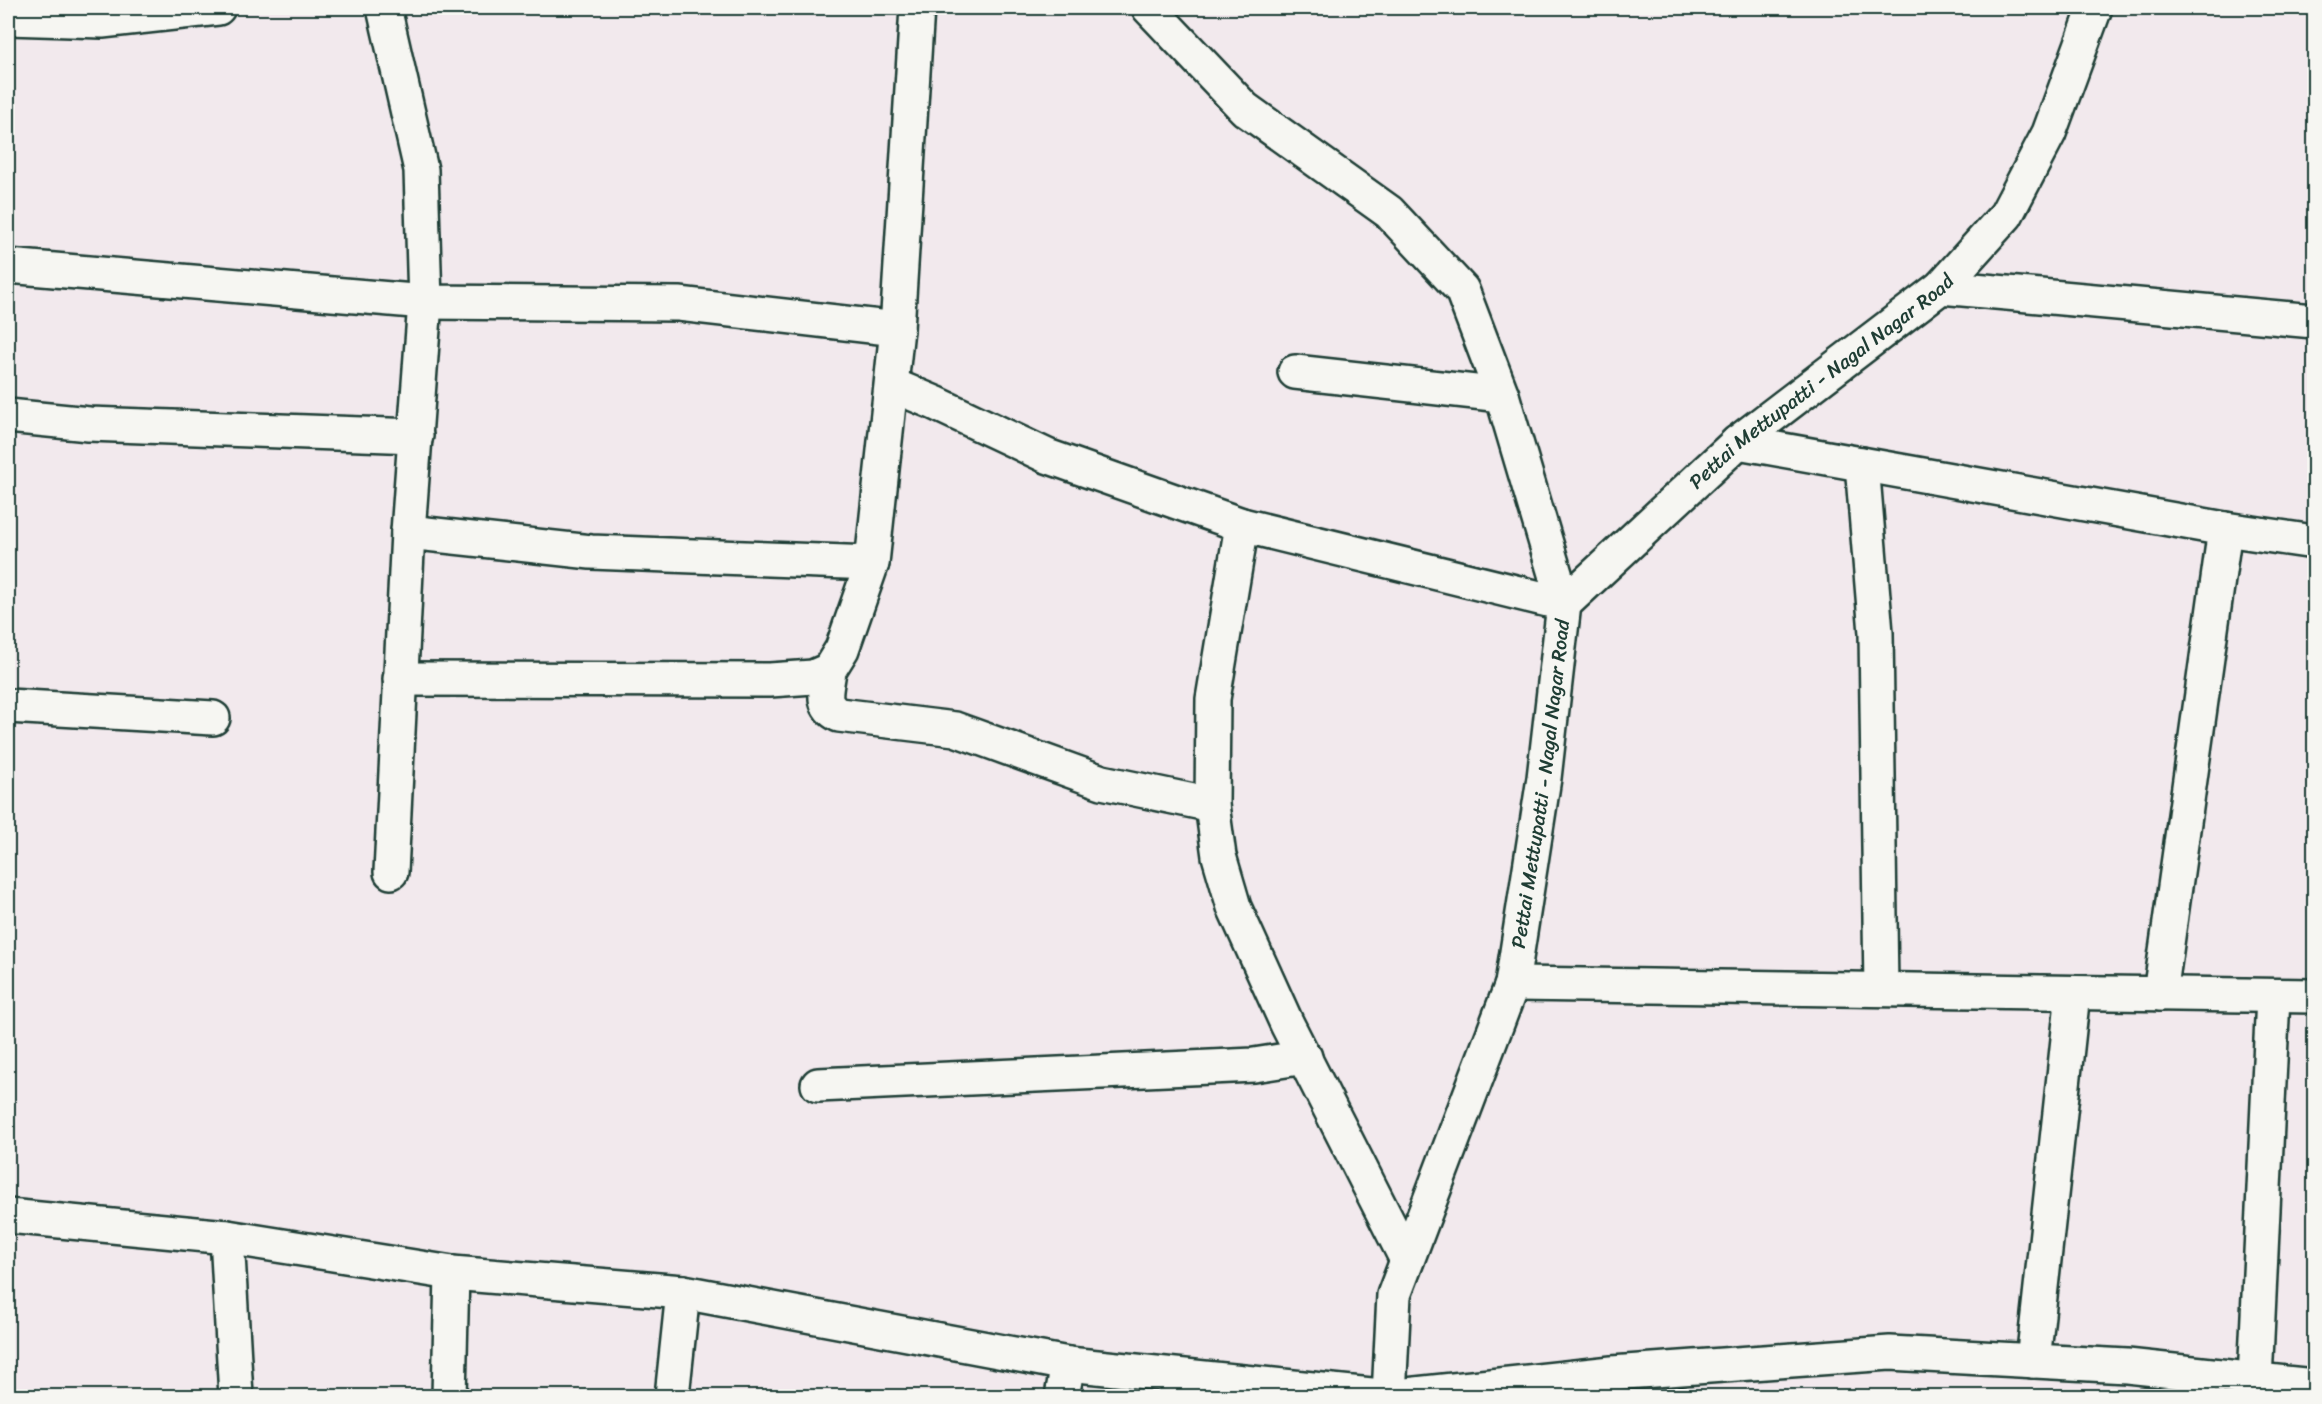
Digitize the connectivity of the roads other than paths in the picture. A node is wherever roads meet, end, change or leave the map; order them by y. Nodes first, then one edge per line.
1 (218, 8) edge
2 (384, 8) edge
3 (917, 8) edge
4 (1149, 8) edge
5 (2095, 8) edge
6 (155, 11) edge
7 (8, 18) edge
8 (8, 266) edge
9 (1941, 288) junction
10 (425, 302) junction
11 (2314, 321) edge
12 (897, 329) junction
13 (1295, 372) dead end
14 (892, 385) junction
15 (1502, 395) junction
16 (8, 416) edge
17 (416, 436) junction
18 (1738, 442) junction
19 (1862, 464) junction
20 (1242, 525) junction
21 (2225, 529) junction
22 (408, 532) junction
23 (2314, 542) edge
24 (872, 562) junction
25 (1564, 604) junction
26 (830, 670) junction
27 (400, 679) junction
28 (8, 706) edge
29 (213, 718) dead end
30 (1212, 805) junction
31 (391, 872) dead end
32 (1512, 984) junction
33 (1881, 989) junction
34 (2073, 993) junction
35 (2160, 994) junction
36 (2314, 996) edge
37 (2273, 997) junction
38 (1305, 1057) junction
39 (818, 1085) dead end
40 (8, 1216) edge
41 (227, 1237) junction
42 (1407, 1260) junction
43 (452, 1273) junction
44 (683, 1292) junction
45 (2032, 1361) junction
46 (1068, 1364) junction
47 (2255, 1380) junction
48 (2314, 1386) edge
49 (237, 1396) edge
50 (449, 1396) edge
51 (672, 1396) edge
52 (1062, 1396) edge
53 (1381, 1396) edge
54 (1389, 1396) edge
55 (1397, 1396) edge

1 - 6 street
2 - 10 street
3 - 12 street
4 - 15 street
5 - 9 street, Pettai Mettupatti - Nagal Nagar Road
6 - 7 street
8 - 10 street
9 - 11 street
9 - 18 street, Pettai Mettupatti - Nagal Nagar Road
10 - 12 street
10 - 17 street
12 - 14 street
13 - 15 street
14 - 20 street
14 - 24 street
15 - 25 street
16 - 17 street
17 - 22 street
18 - 19 street
18 - 25 street, Pettai Mettupatti - Nagal Nagar Road
19 - 21 street
19 - 33 street
20 - 25 street
20 - 30 street
21 - 23 street
21 - 35 street
22 - 24 street
22 - 27 street
24 - 26 street
25 - 32 street, Pettai Mettupatti - Nagal Nagar Road
26 - 27 street
26 - 30 street
27 - 31 street
28 - 29 street
30 - 38 street
32 - 33 street
32 - 42 street, Pettai Mettupatti - Nagal Nagar Road
33 - 34 street
34 - 35 street
34 - 45 street
35 - 37 street
36 - 37 street
37 - 47 street
38 - 39 street
38 - 42 street
40 - 41 street
41 - 43 street
41 - 49 street
42 - 54 street, Pettai Mettupatti - Nagal Nagar Road
43 - 44 street
43 - 50 street
44 - 46 street
44 - 51 street
45 - 47 street
45 - 55 street
46 - 52 street
46 - 53 street
47 - 48 street

